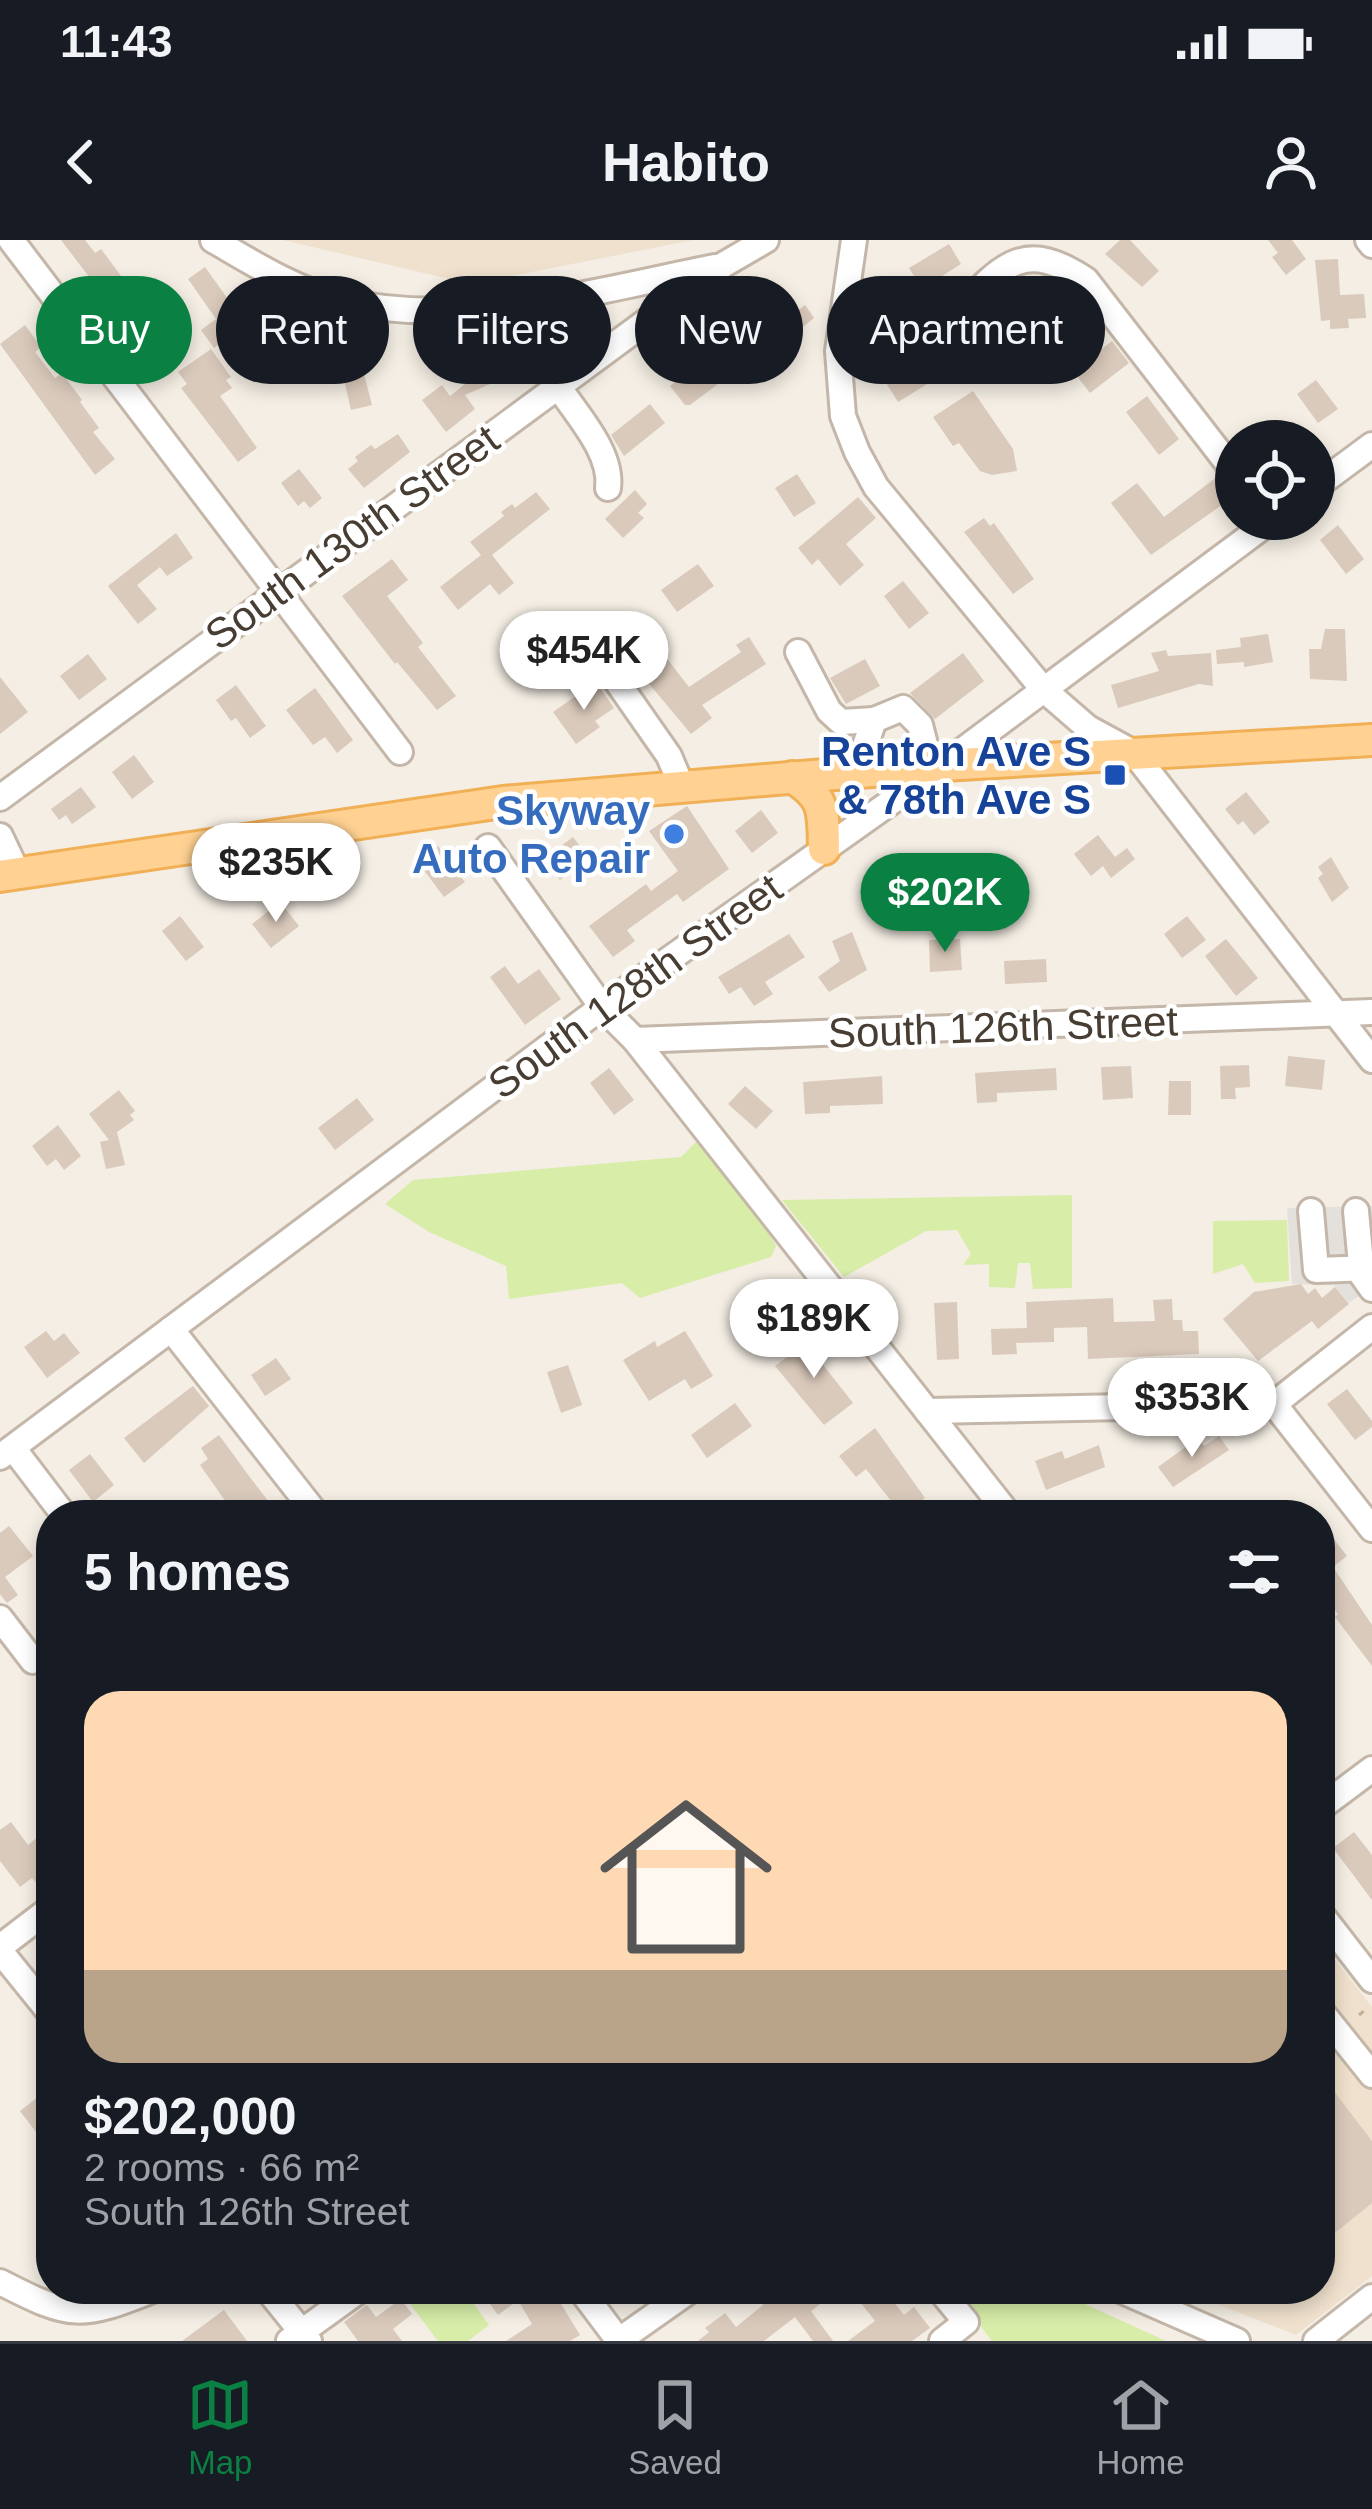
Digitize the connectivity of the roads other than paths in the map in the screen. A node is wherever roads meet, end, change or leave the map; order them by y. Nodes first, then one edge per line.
1 (10, 240) edge
2 (213, 240) edge
3 (766, 240) edge
4 (854, 240) edge
5 (723, 265) junction
6 (991, 276) edge
7 (1078, 276) edge
8 (1105, 309) edge
9 (558, 386) junction
10 (1372, 445) edge
11 (1215, 448) edge
12 (1335, 472) edge
13 (608, 488) dead end
14 (1244, 540) edge
15 (277, 592) junction
16 (798, 652) dead end
17 (630, 658) dead end
18 (1043, 689) junction
19 (874, 720) junction
20 (1372, 740) edge
21 (400, 752) dead end
22 (1134, 753) junction
23 (936, 765) junction
24 (856, 772) junction
25 (792, 777) junction
26 (682, 787) junction
27 (0, 798) edge
28 (0, 836) edge
29 (488, 847) dead end
30 (824, 849) junction
31 (9, 875) edge
32 (602, 1007) junction
33 (1372, 1012) edge
34 (1337, 1014) junction
35 (634, 1040) junction
36 (1372, 1060) edge
37 (1356, 1210) dead end
38 (1311, 1211) dead end
39 (1368, 1275) edge
40 (1372, 1327) edge
41 (172, 1330) junction
42 (1274, 1404) junction
43 (927, 1411) junction
44 (6, 1453) edge
45 (50, 1500) edge
46 (305, 1500) edge
47 (997, 1500) edge
48 (1372, 1528) edge
49 (0, 1618) edge
50 (33, 1661) dead end
51 (1372, 1768) edge
52 (1335, 1796) edge
53 (36, 1920) edge
54 (1335, 1932) edge
55 (0, 1949) edge
56 (1372, 1980) edge
57 (36, 1995) edge
58 (1335, 2029) edge
59 (1372, 2075) edge
60 (0, 2282) edge
61 (1372, 2297) edge
62 (36, 2300) edge
63 (43, 2304) edge
64 (117, 2304) edge
65 (277, 2304) edge
66 (342, 2304) edge
67 (591, 2304) edge
68 (671, 2304) edge
69 (951, 2304) edge
70 (1153, 2304) edge
71 (300, 2338) edge
72 (619, 2341) edge
73 (942, 2341) edge
74 (1238, 2341) edge
75 (1316, 2341) edge

1 - 15 street
2 - 5 street
3 - 5 street, South 130th Street
4 - 18 street
5 - 9 street, South 130th Street
6 - 7 street
8 - 11 street
9 - 13 street
9 - 15 street, South 130th Street
10 - 12 street
14 - 18 street, South 128th Street
15 - 21 street
15 - 27 street, South 130th Street
16 - 19 street
17 - 26 street
18 - 22 street
18 - 23 street, South 128th Street
19 - 23 street
19 - 24 street
20 - 22 main road
22 - 23 main road
22 - 34 street
23 - 24 main road
23 - 30 street, South 128th Street
24 - 25 main road
25 - 26 main road
25 - 30 main road
26 - 31 main road
28 - 31 street
29 - 32 street
30 - 32 street, South 128th Street
32 - 35 street
32 - 41 street, South 128th Street
33 - 34 street, South 126th Street
34 - 35 street, South 126th Street
34 - 36 street
35 - 43 street
37 - 39 street
38 - 39 street
40 - 42 street
41 - 44 street, South 128th Street
41 - 46 street
42 - 43 street
42 - 48 street
43 - 47 street
44 - 45 street
49 - 50 street
51 - 52 street
53 - 55 street
54 - 56 street
55 - 57 street
58 - 59 street
60 - 62 street
61 - 75 street
63 - 64 street
65 - 71 street
66 - 71 street
67 - 72 street
68 - 72 street
69 - 73 street
70 - 74 street

